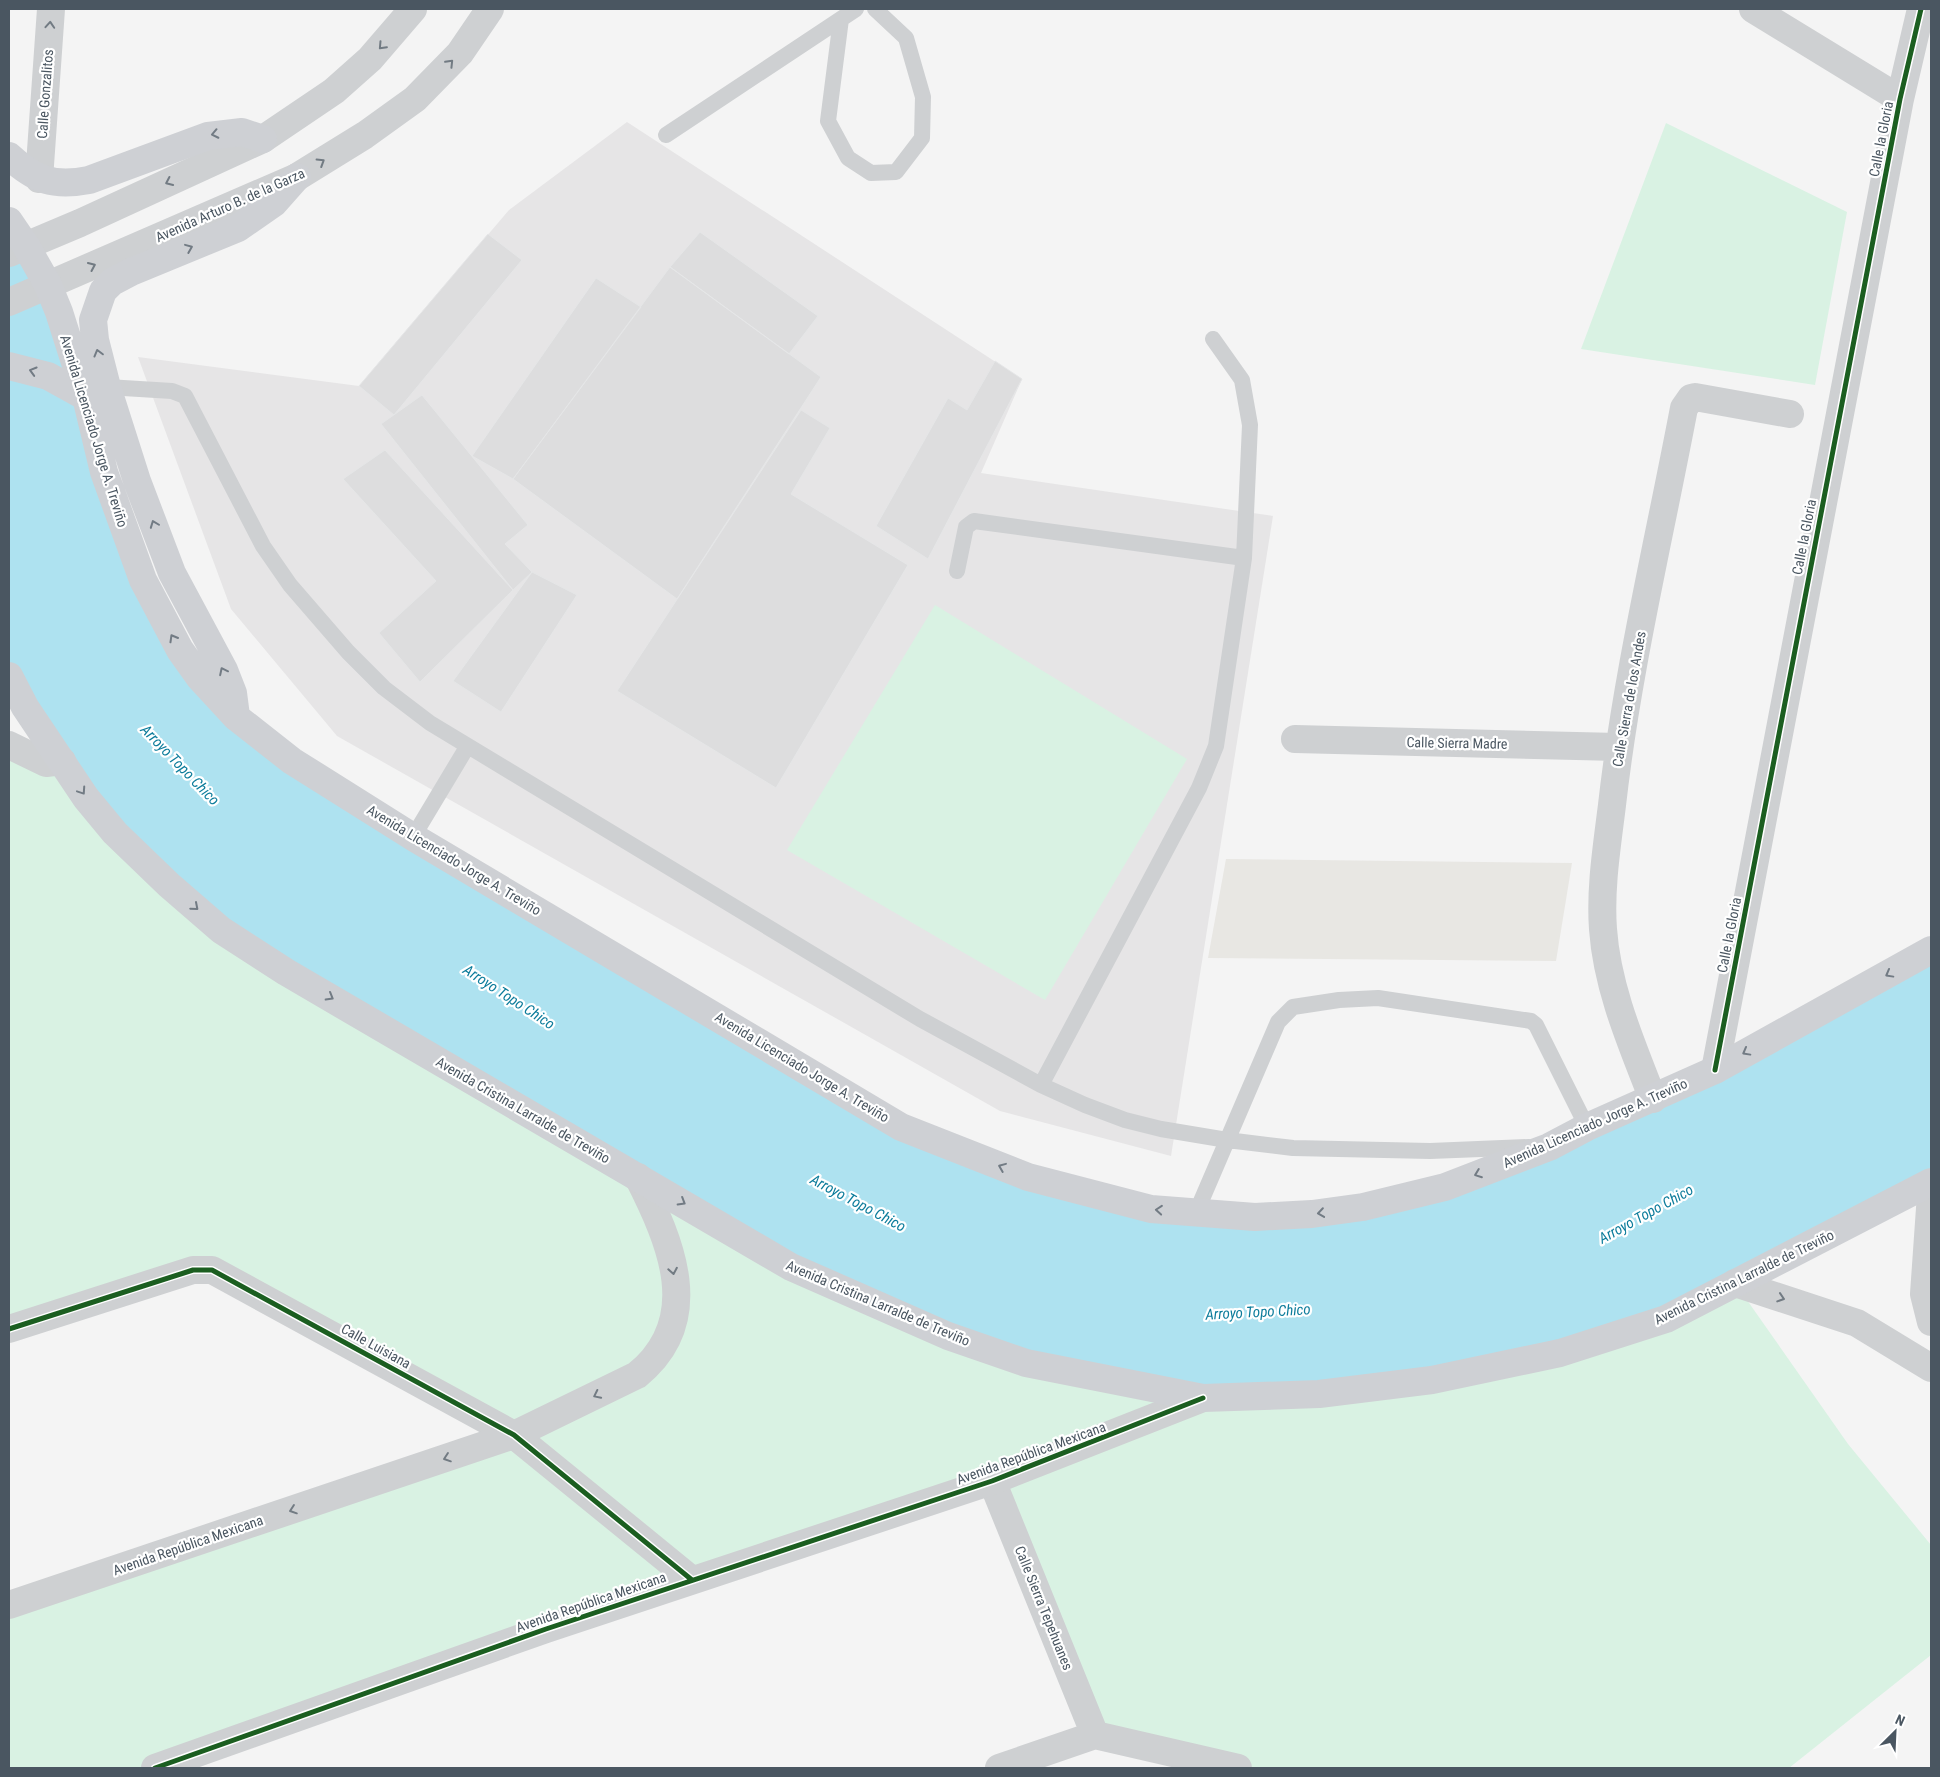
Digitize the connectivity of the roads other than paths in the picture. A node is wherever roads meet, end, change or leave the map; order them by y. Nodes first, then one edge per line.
1 (51, 9) edge
2 (413, 9) edge
3 (490, 9) edge
4 (856, 9) edge
5 (875, 9) edge
6 (1753, 9) edge
7 (1921, 9) edge
8 (841, 18) junction
9 (1900, 99) junction
10 (666, 135) dead end
11 (263, 139) junction
12 (9, 156) edge
13 (297, 177) junction
14 (39, 179) junction
15 (9, 221) edge
16 (18, 250) edge
17 (48, 285) junction
18 (9, 302) edge
19 (1213, 339) dead end
20 (9, 366) edge
21 (96, 392) junction
22 (1790, 414) dead end
23 (1244, 558) junction
24 (956, 570) dead end
25 (9, 676) edge
26 (236, 717) junction
27 (1295, 739) dead end
28 (9, 745) edge
29 (468, 746) junction
30 (1618, 747) junction
31 (62, 761) junction
32 (412, 837) junction
33 (1931, 950) edge
34 (1715, 1070) junction
35 (1041, 1084) junction
36 (1653, 1099) junction
37 (1587, 1127) junction
38 (1227, 1140) junction
39 (1549, 1147) junction
40 (638, 1177) junction
41 (1931, 1182) edge
42 (1931, 1194) edge
43 (1196, 1213) junction
44 (1735, 1283) junction
45 (1931, 1322) edge
46 (9, 1329) edge
47 (1931, 1368) edge
48 (1203, 1398) junction
49 (514, 1435) junction
50 (992, 1482) junction
51 (692, 1580) junction
52 (9, 1605) edge
53 (1095, 1735) junction
54 (155, 1768) edge
55 (999, 1768) edge
56 (1238, 1768) edge

14 -> 1 street, Calle Gonzalitos
2 -> 11 street
13 -> 3 street, Avenida Arturo B. de la Garza
4 - 8 lane
5 - 8 lane
6 - 9 street
7 - 9 street, Calle la Gloria
8 - 10 lane
9 - 34 street, Calle la Gloria
11 -> 14 main road
11 -> 16 street
12 - 14 main road
17 -> 13 street, Avenida Arturo B. de la Garza
21 -> 13 main road
15 - 16 main road, Avenida Licenciado Jorge A. Treviño
16 - 17 main road, Avenida Licenciado Jorge A. Treviño
17 - 18 street, Avenida Arturo B. de la Garza
17 - 21 main road, Avenida Licenciado Jorge A. Treviño
19 - 23 lane
21 -> 20 main road
26 -> 21 main road
26 -> 21 main road, Avenida Licenciado Jorge A. Treviño
21 - 29 lane
22 - 30 street, Calle Sierra de los Andes
23 - 24 lane
23 - 35 lane
25 - 31 main road, Avenida Cristina Larralde de Treviño
26 - 32 main road, Avenida Licenciado Jorge A. Treviño
27 - 30 street, Calle Sierra Madre
28 - 31 street
29 - 32 lane
29 - 35 lane
30 - 36 street, Calle Sierra de los Andes
31 -> 40 main road, Avenida Cristina Larralde de Treviño
43 -> 32 main road, Avenida Licenciado Jorge A. Treviño
33 -> 34 main road, Avenida Licenciado Jorge A. Treviño
34 - 36 main road, Avenida Licenciado Jorge A. Treviño
35 - 38 lane
36 - 37 main road, Avenida Licenciado Jorge A. Treviño
37 - 38 lane
37 - 39 main road, Avenida Licenciado Jorge A. Treviño
38 - 39 lane
38 - 43 lane
39 -> 43 main road, Avenida Licenciado Jorge A. Treviño
40 -> 48 main road, Avenida Cristina Larralde de Treviño
40 -> 49 street, Avenida República Mexicana
41 - 44 main road, Avenida Cristina Larralde de Treviño
42 - 45 street
44 -> 47 street
44 - 48 main road, Avenida Cristina Larralde de Treviño
46 - 49 street, Calle Luisiana
48 - 50 street, Avenida República Mexicana
49 - 51 street, Calle Luisiana
49 -> 52 street, Avenida República Mexicana
50 - 51 street, Avenida República Mexicana
50 - 53 street, Calle Sierra Tepehuanes
51 - 54 street, Avenida República Mexicana
53 - 55 street
53 - 56 street

